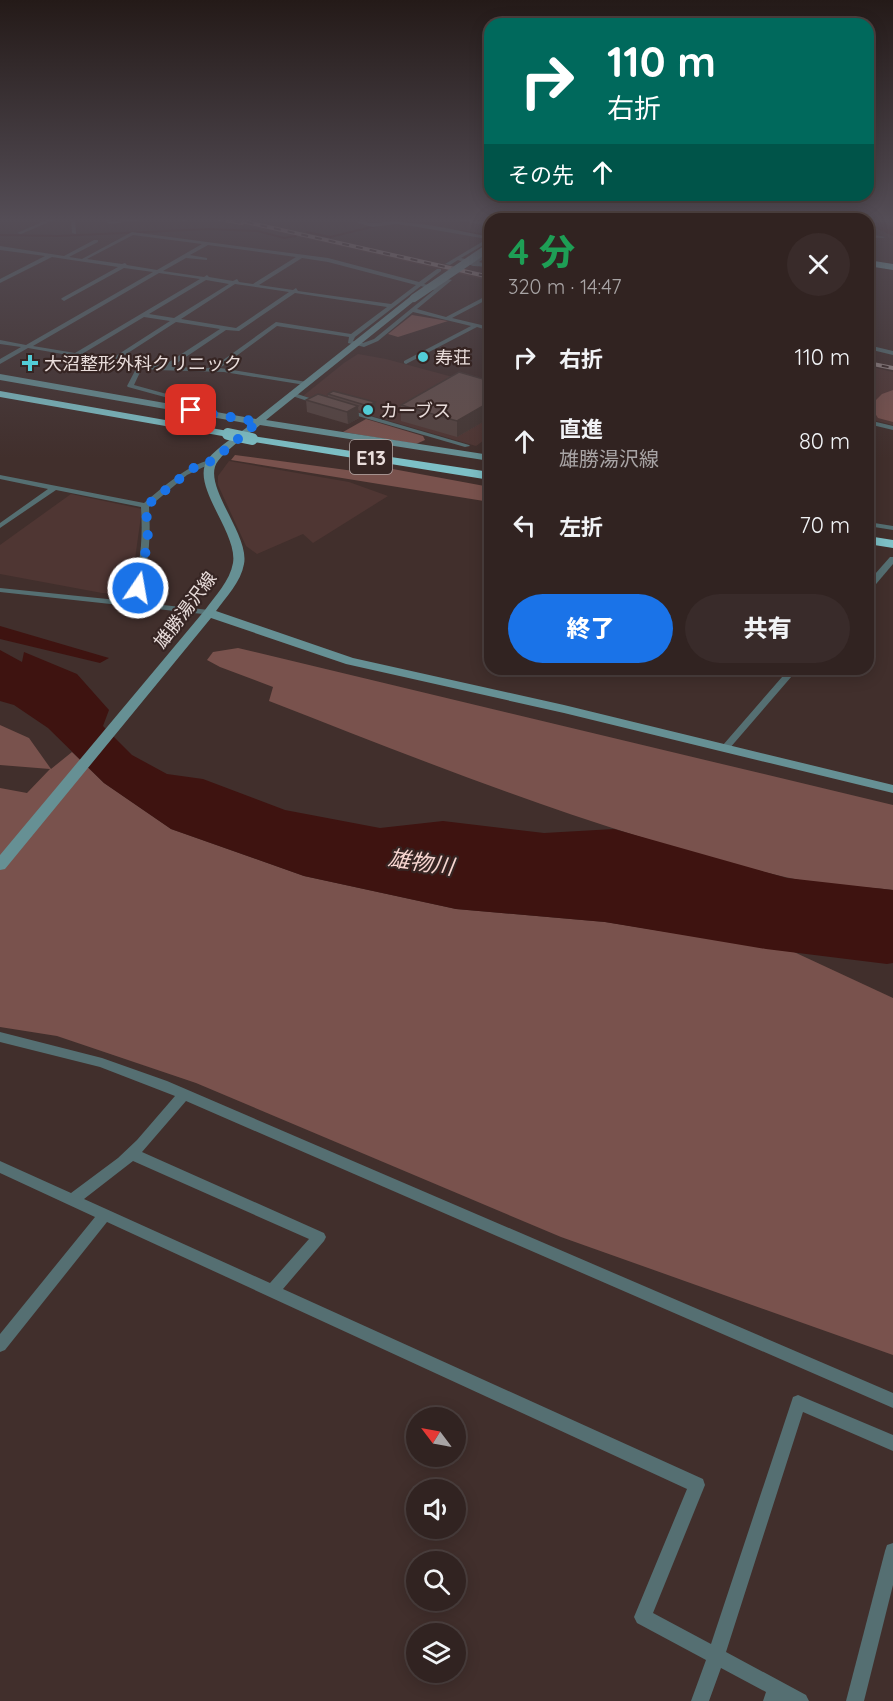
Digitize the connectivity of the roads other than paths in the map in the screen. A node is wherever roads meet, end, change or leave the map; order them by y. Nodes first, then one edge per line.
1 (111, 298) edge
2 (171, 298) edge
3 (209, 298) edge
4 (284, 298) edge
5 (346, 298) edge
6 (402, 298) edge
7 (413, 298) edge
8 (426, 298) edge
9 (484, 299) edge
10 (392, 306) junction
11 (412, 310) junction
12 (143, 315) junction
13 (446, 319) junction
14 (175, 320) junction
15 (475, 326) junction
16 (225, 328) junction
17 (484, 328) edge
18 (354, 340) junction
19 (0, 342) edge
20 (26, 346) junction
21 (874, 348) edge
22 (893, 353) edge
23 (76, 355) junction
24 (111, 361) junction
25 (0, 362) edge
26 (406, 362) dead end
27 (140, 366) junction
28 (165, 368) junction
29 (213, 370) junction
30 (0, 377) edge
31 (305, 383) junction
32 (0, 394) edge
33 (291, 394) junction
34 (183, 400) dead end
35 (258, 422) junction
36 (874, 423) edge
37 (893, 428) edge
38 (433, 436) junction
39 (467, 446) dead end
40 (424, 448) junction
41 (484, 457) edge
42 (212, 461) junction
43 (484, 475) edge
44 (4, 478) edge
45 (0, 484) edge
46 (54, 488) junction
47 (146, 506) junction
48 (874, 525) edge
49 (0, 526) edge
50 (893, 528) edge
51 (874, 541) edge
52 (890, 544) edge
53 (893, 559) edge
54 (874, 581) edge
55 (0, 583) edge
56 (0, 590) edge
57 (31, 594) junction
58 (130, 604) junction
59 (209, 613) junction
60 (789, 675) edge
61 (726, 747) junction
62 (893, 789) edge
63 (0, 865) edge
64 (0, 1036) edge
65 (184, 1094) junction
66 (132, 1154) junction
67 (0, 1167) edge
68 (72, 1200) junction
69 (106, 1214) junction
70 (272, 1291) junction
71 (0, 1345) edge
72 (893, 1401) edge
73 (893, 1443) edge
74 (893, 1551) edge
75 (716, 1657) junction
76 (774, 1695) edge
77 (700, 1701) edge
78 (800, 1701) edge
79 (855, 1701) edge

1 - 20 street
2 - 12 street
3 - 14 street
4 - 16 street
5 - 10 street
6 - 10 street
7 - 18 main road, bridge
8 - 11 street
9 - 13 street
10 - 18 street
11 - 13 street
11 - 18 street
12 - 14 street
12 - 23 street
13 - 15 street
14 - 16 street
14 - 24 street
15 - 17 street
15 - 26 street
16 - 28 street
18 - 29 street
18 - 31 main road
19 - 20 street
20 - 23 street
20 - 25 street
21 - 22 street
23 - 24 street
24 - 27 street
27 - 28 street
27 - 34 street
28 - 29 street
29 - 31 street
30 - 35 main road
31 - 33 main road
32 - 43 highway, E13, bridge
33 - 35 main road
33 - 38 street
35 - 40 main road
35 - 42 main road
36 - 37 street
38 - 39 street
38 - 40 street
40 - 41 main road
42 - 47 street
42 - 59 main road, 雄勝湯沢線
44 - 45 street
44 - 46 street
46 - 47 street
46 - 49 street
47 - 58 street
48 - 50 street
51 - 52 highway
53 - 54 street
55 - 57 street
56 - 57 street
57 - 58 street
58 - 59 street
59 - 61 main road
59 - 63 main road, 雄勝湯沢線
60 - 61 street
61 - 62 main road
64 - 65 street
65 - 66 street
65 - 72 street
66 - 68 street
66 - 70 street
67 - 68 street
68 - 69 street
69 - 70 street
69 - 71 street
70 - 75 street
73 - 75 street
74 - 79 street
75 - 76 street
75 - 77 street
76 - 78 street

